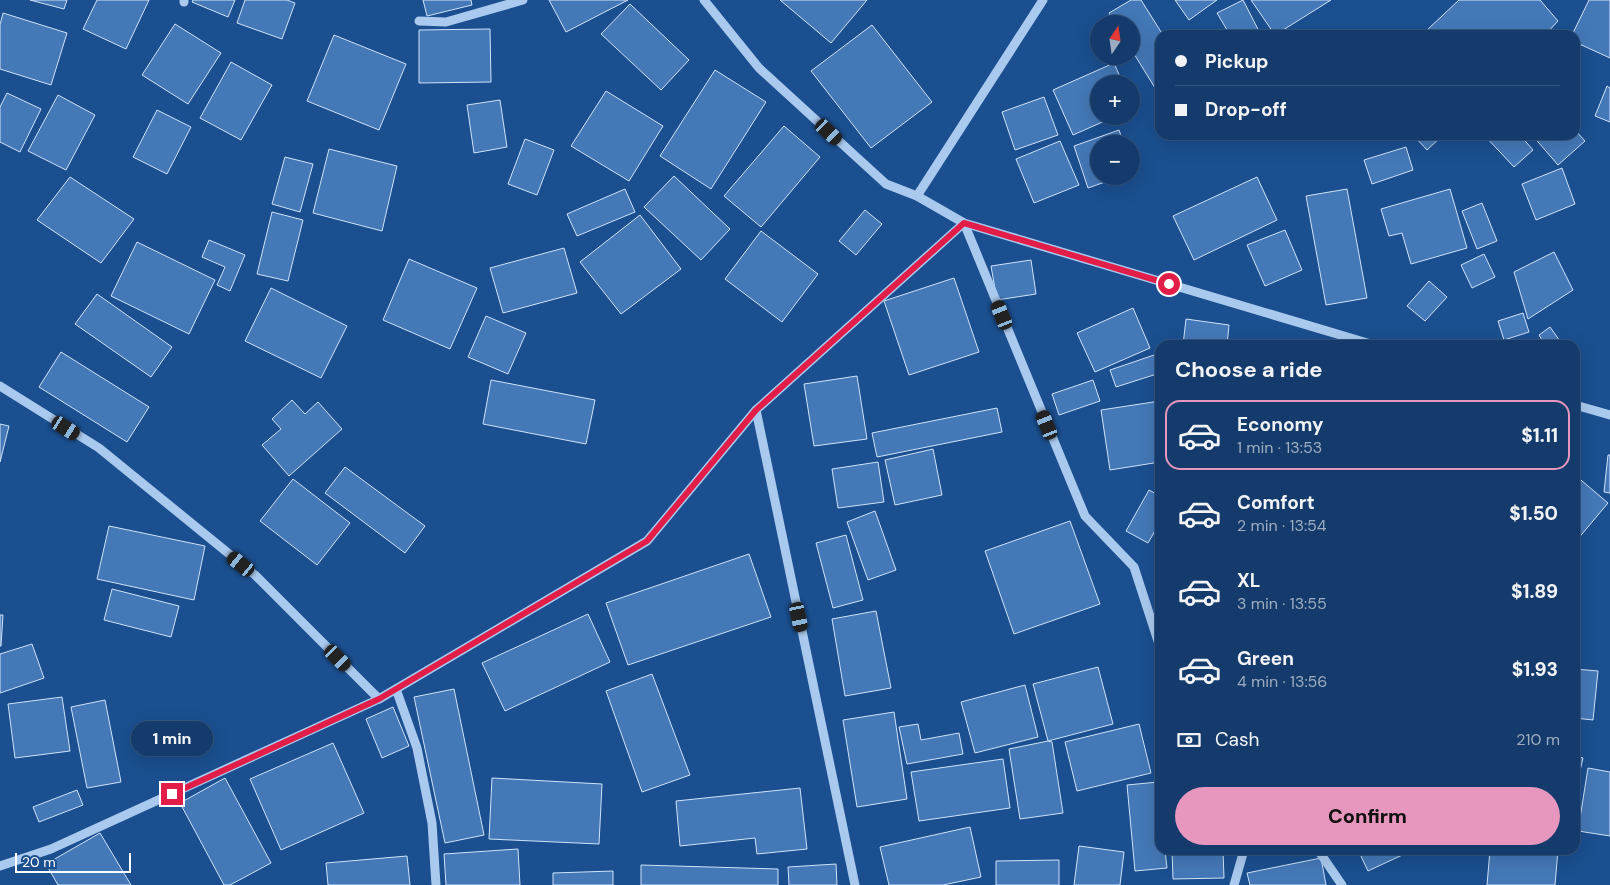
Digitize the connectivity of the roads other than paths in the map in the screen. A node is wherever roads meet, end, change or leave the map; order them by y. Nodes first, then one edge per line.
1 (523, 0) edge
2 (704, 0) edge
3 (1043, 0) edge
4 (420, 21) dead end
5 (917, 196) junction
6 (964, 223) junction
7 (1357, 340) edge
8 (0, 386) edge
9 (1580, 406) edge
10 (756, 410) junction
11 (1610, 415) edge
12 (1155, 632) edge
13 (396, 689) junction
14 (379, 699) junction
15 (1243, 855) edge
16 (1321, 855) edge
17 (0, 866) edge
18 (436, 885) edge
19 (854, 885) edge
20 (1234, 885) edge
21 (1342, 885) edge

1 - 4 street
2 - 5 street
3 - 5 street
5 - 6 street
6 - 7 street
6 - 10 street
6 - 12 street
8 - 14 street
9 - 11 street
10 - 13 street
10 - 19 street
13 - 14 street
13 - 18 street
14 - 17 street
15 - 20 street
16 - 21 street

